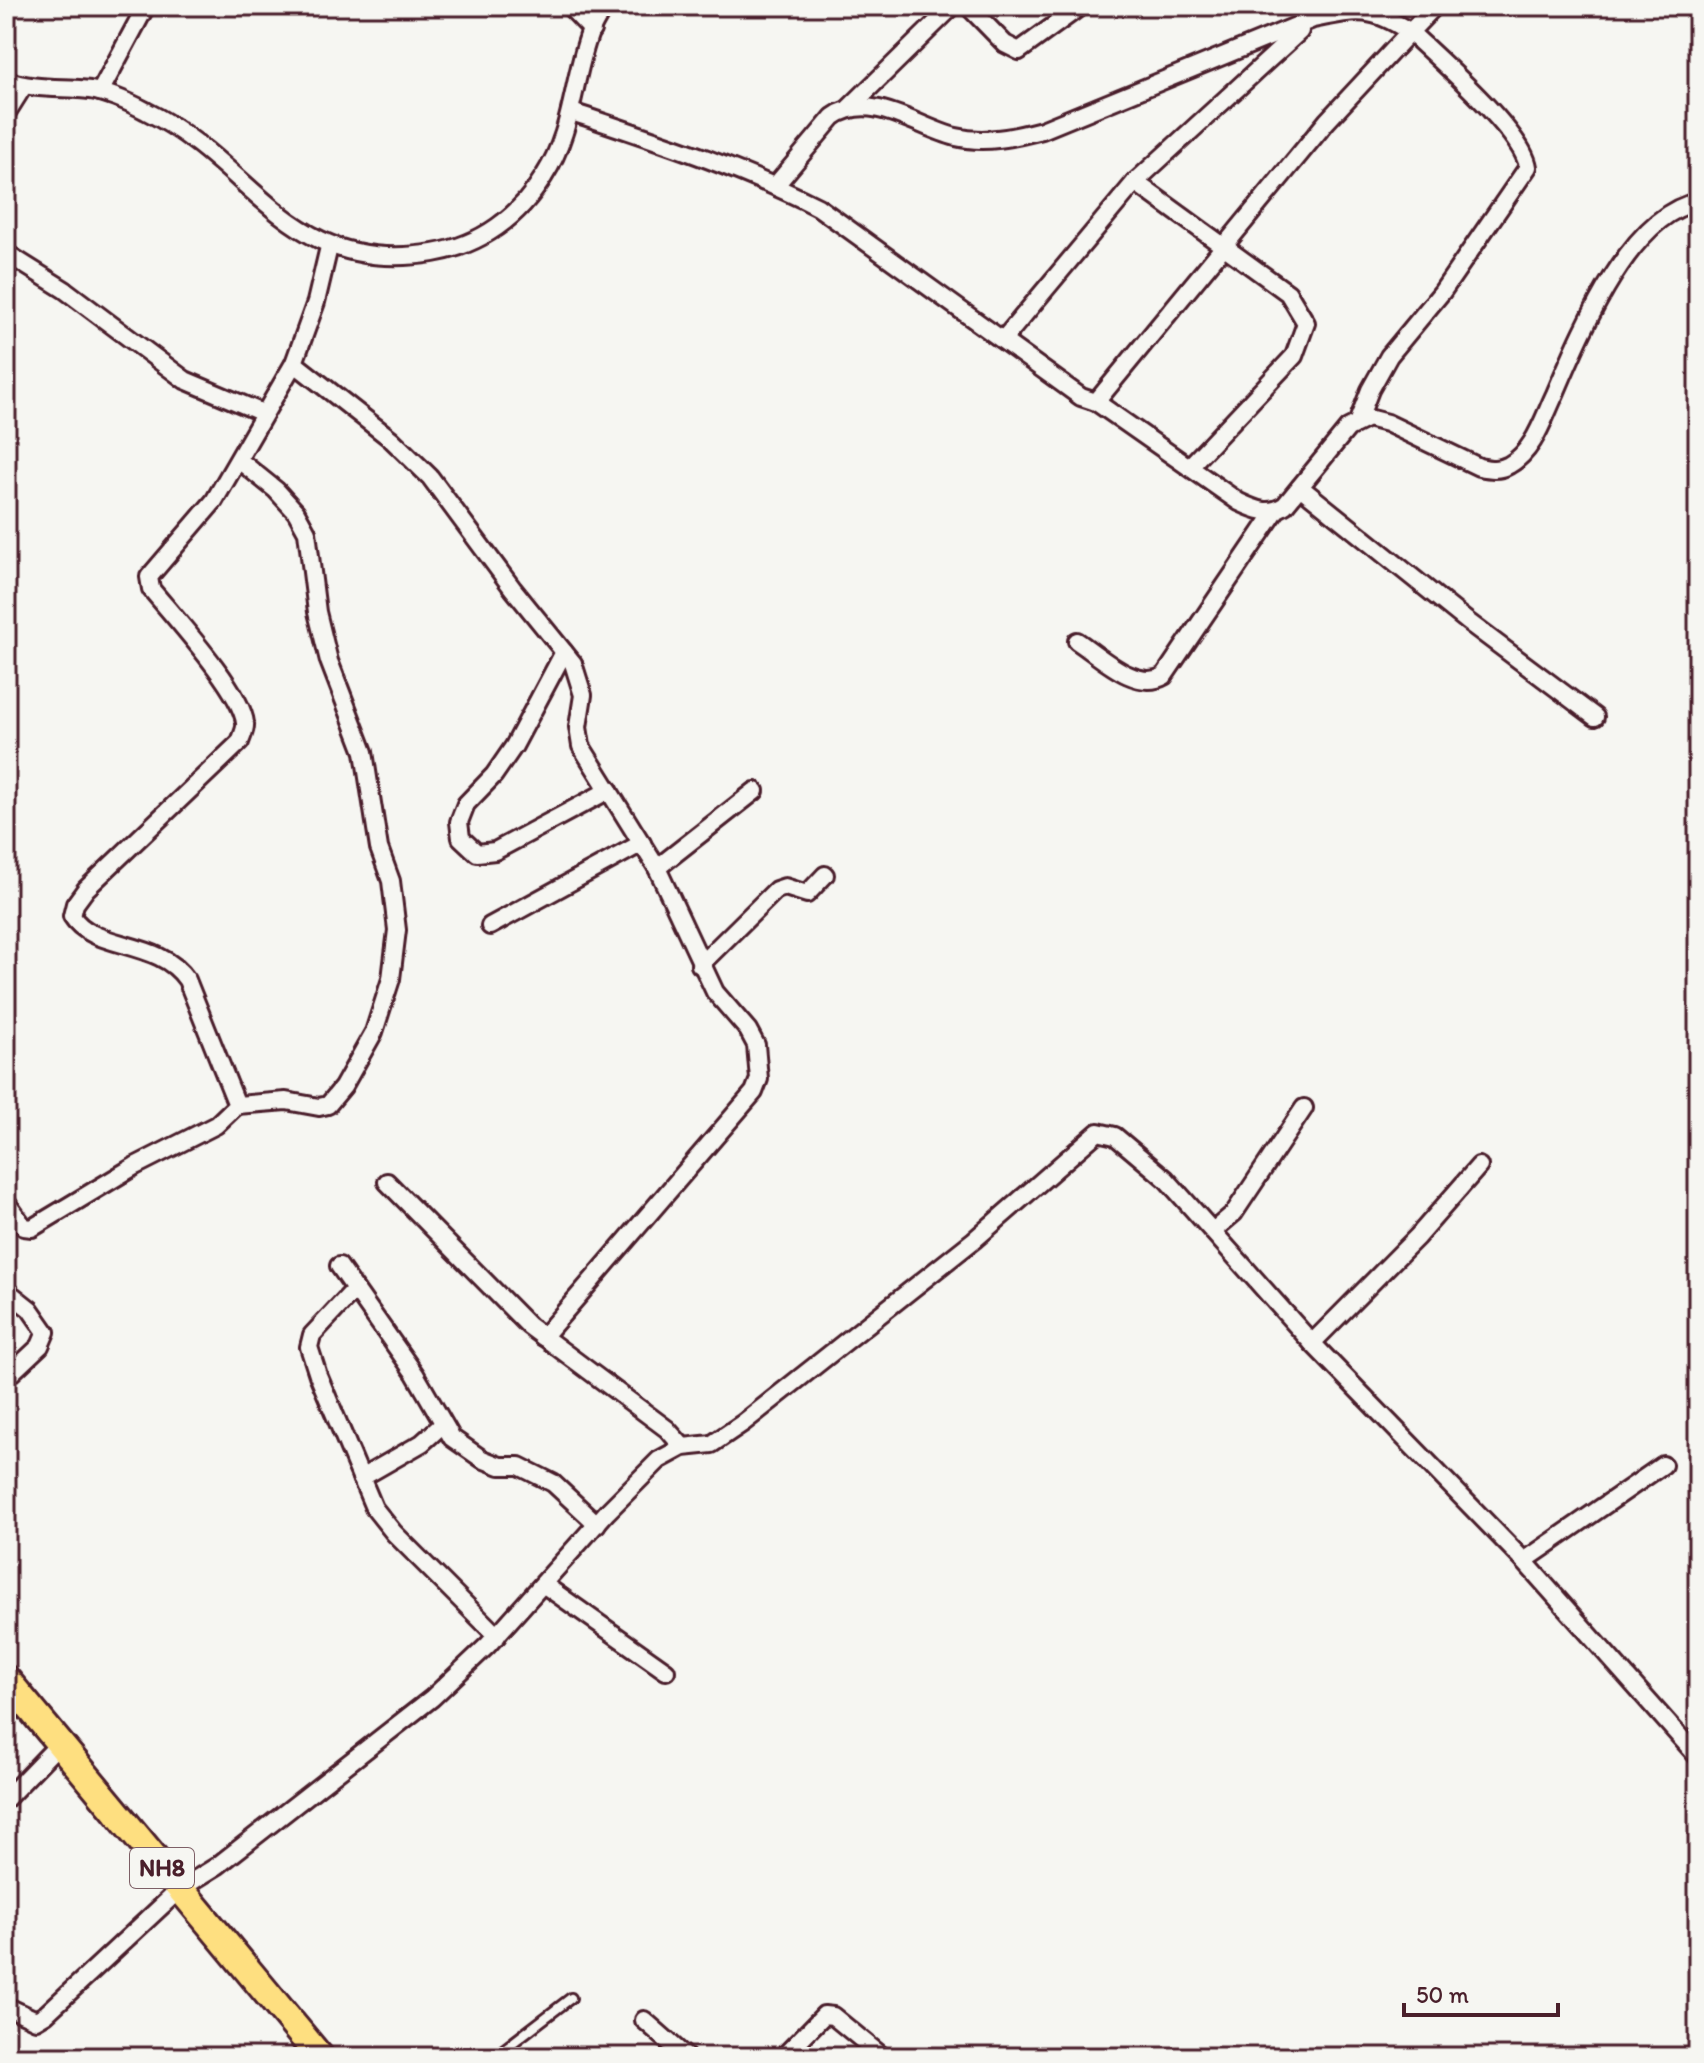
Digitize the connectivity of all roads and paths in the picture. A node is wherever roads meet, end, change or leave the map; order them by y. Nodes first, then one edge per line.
1 (146, 6) edge
2 (569, 6) edge
3 (604, 6) edge
4 (953, 6) edge
5 (968, 6) edge
6 (1081, 6) edge
7 (1435, 6) edge
8 (1376, 9) edge
9 (1313, 19) junction
10 (592, 30) junction
11 (1410, 32) junction
12 (6, 80) edge
13 (23, 87) junction
14 (100, 92) junction
15 (849, 108) junction
16 (572, 112) junction
17 (6, 114) edge
18 (1135, 182) junction
19 (776, 185) junction
20 (1698, 202) edge
21 (329, 247) junction
22 (1224, 247) junction
23 (6, 253) edge
24 (1003, 340) junction
25 (294, 363) junction
26 (1096, 402) junction
27 (263, 413) junction
28 (1358, 421) junction
29 (240, 461) junction
30 (1190, 466) junction
31 (1300, 487) junction
32 (1275, 512) junction
33 (1077, 641) dead end
34 (564, 652) junction
35 (1595, 717) dead end
36 (609, 790) junction
37 (755, 791) dead end
38 (642, 843) junction
39 (657, 868) junction
40 (825, 875) dead end
41 (490, 926) dead end
42 (700, 965) junction
43 (237, 1105) junction
44 (1304, 1108) dead end
45 (1479, 1166) dead end
46 (387, 1182) dead end
47 (6, 1202) edge
48 (1213, 1231) junction
49 (339, 1266) dead end
50 (355, 1289) junction
51 (6, 1290) edge
52 (543, 1337) junction
53 (1312, 1343) junction
54 (6, 1378) edge
55 (442, 1425) junction
56 (683, 1447) junction
57 (1663, 1465) dead end
58 (361, 1478) junction
59 (597, 1524) junction
60 (1524, 1561) junction
61 (543, 1584) junction
62 (497, 1636) junction
63 (666, 1671) dead end
64 (6, 1679) edge
65 (58, 1745) junction
66 (1698, 1757) edge
67 (6, 1799) edge
68 (180, 1889) junction
69 (571, 1998) dead end
70 (6, 2006) edge
71 (644, 2020) dead end
72 (320, 2057) edge
73 (494, 2057) edge
74 (686, 2057) edge
75 (783, 2057) edge
76 (883, 2057) edge

1 - 14 street
2 - 10 street
3 - 10 street
4 - 15 street
5 - 6 street
7 - 11 street
8 - 9 street
8 - 11 street
9 - 15 street
9 - 18 street
10 - 16 street
11 - 22 street
11 - 28 street
12 - 13 street
13 - 14 street
13 - 17 street
14 - 21 street
15 - 19 street
16 - 19 street
16 - 21 street
18 - 22 street
18 - 24 street
19 - 24 street
20 - 28 street
21 - 25 street
22 - 26 street
22 - 30 street
23 - 27 street
24 - 26 street
25 - 27 street
25 - 34 street
26 - 30 street
27 - 29 street
28 - 31 street
29 - 43 street
29 - 43 street
30 - 32 street
31 - 32 street
31 - 35 street
32 - 33 street
34 - 36 street
34 - 36 street
36 - 38 street
37 - 39 street
38 - 39 street
38 - 41 street
39 - 42 street
40 - 42 street
42 - 52 street
43 - 47 street
44 - 48 street
45 - 53 street
46 - 52 street
48 - 53 street
48 - 56 street
49 - 50 street
50 - 55 street
50 - 58 street
51 - 54 street
52 - 56 street
53 - 60 street
55 - 58 street
55 - 59 street
56 - 59 street
57 - 60 street
58 - 62 street
59 - 61 street
60 - 66 street
61 - 62 street
61 - 63 street
62 - 68 street
64 - 65 highway, NH8
65 - 67 street
65 - 68 highway, NH8
68 - 70 street
68 - 72 highway, NH8
69 - 73 lane
71 - 74 street
75 - 76 street

